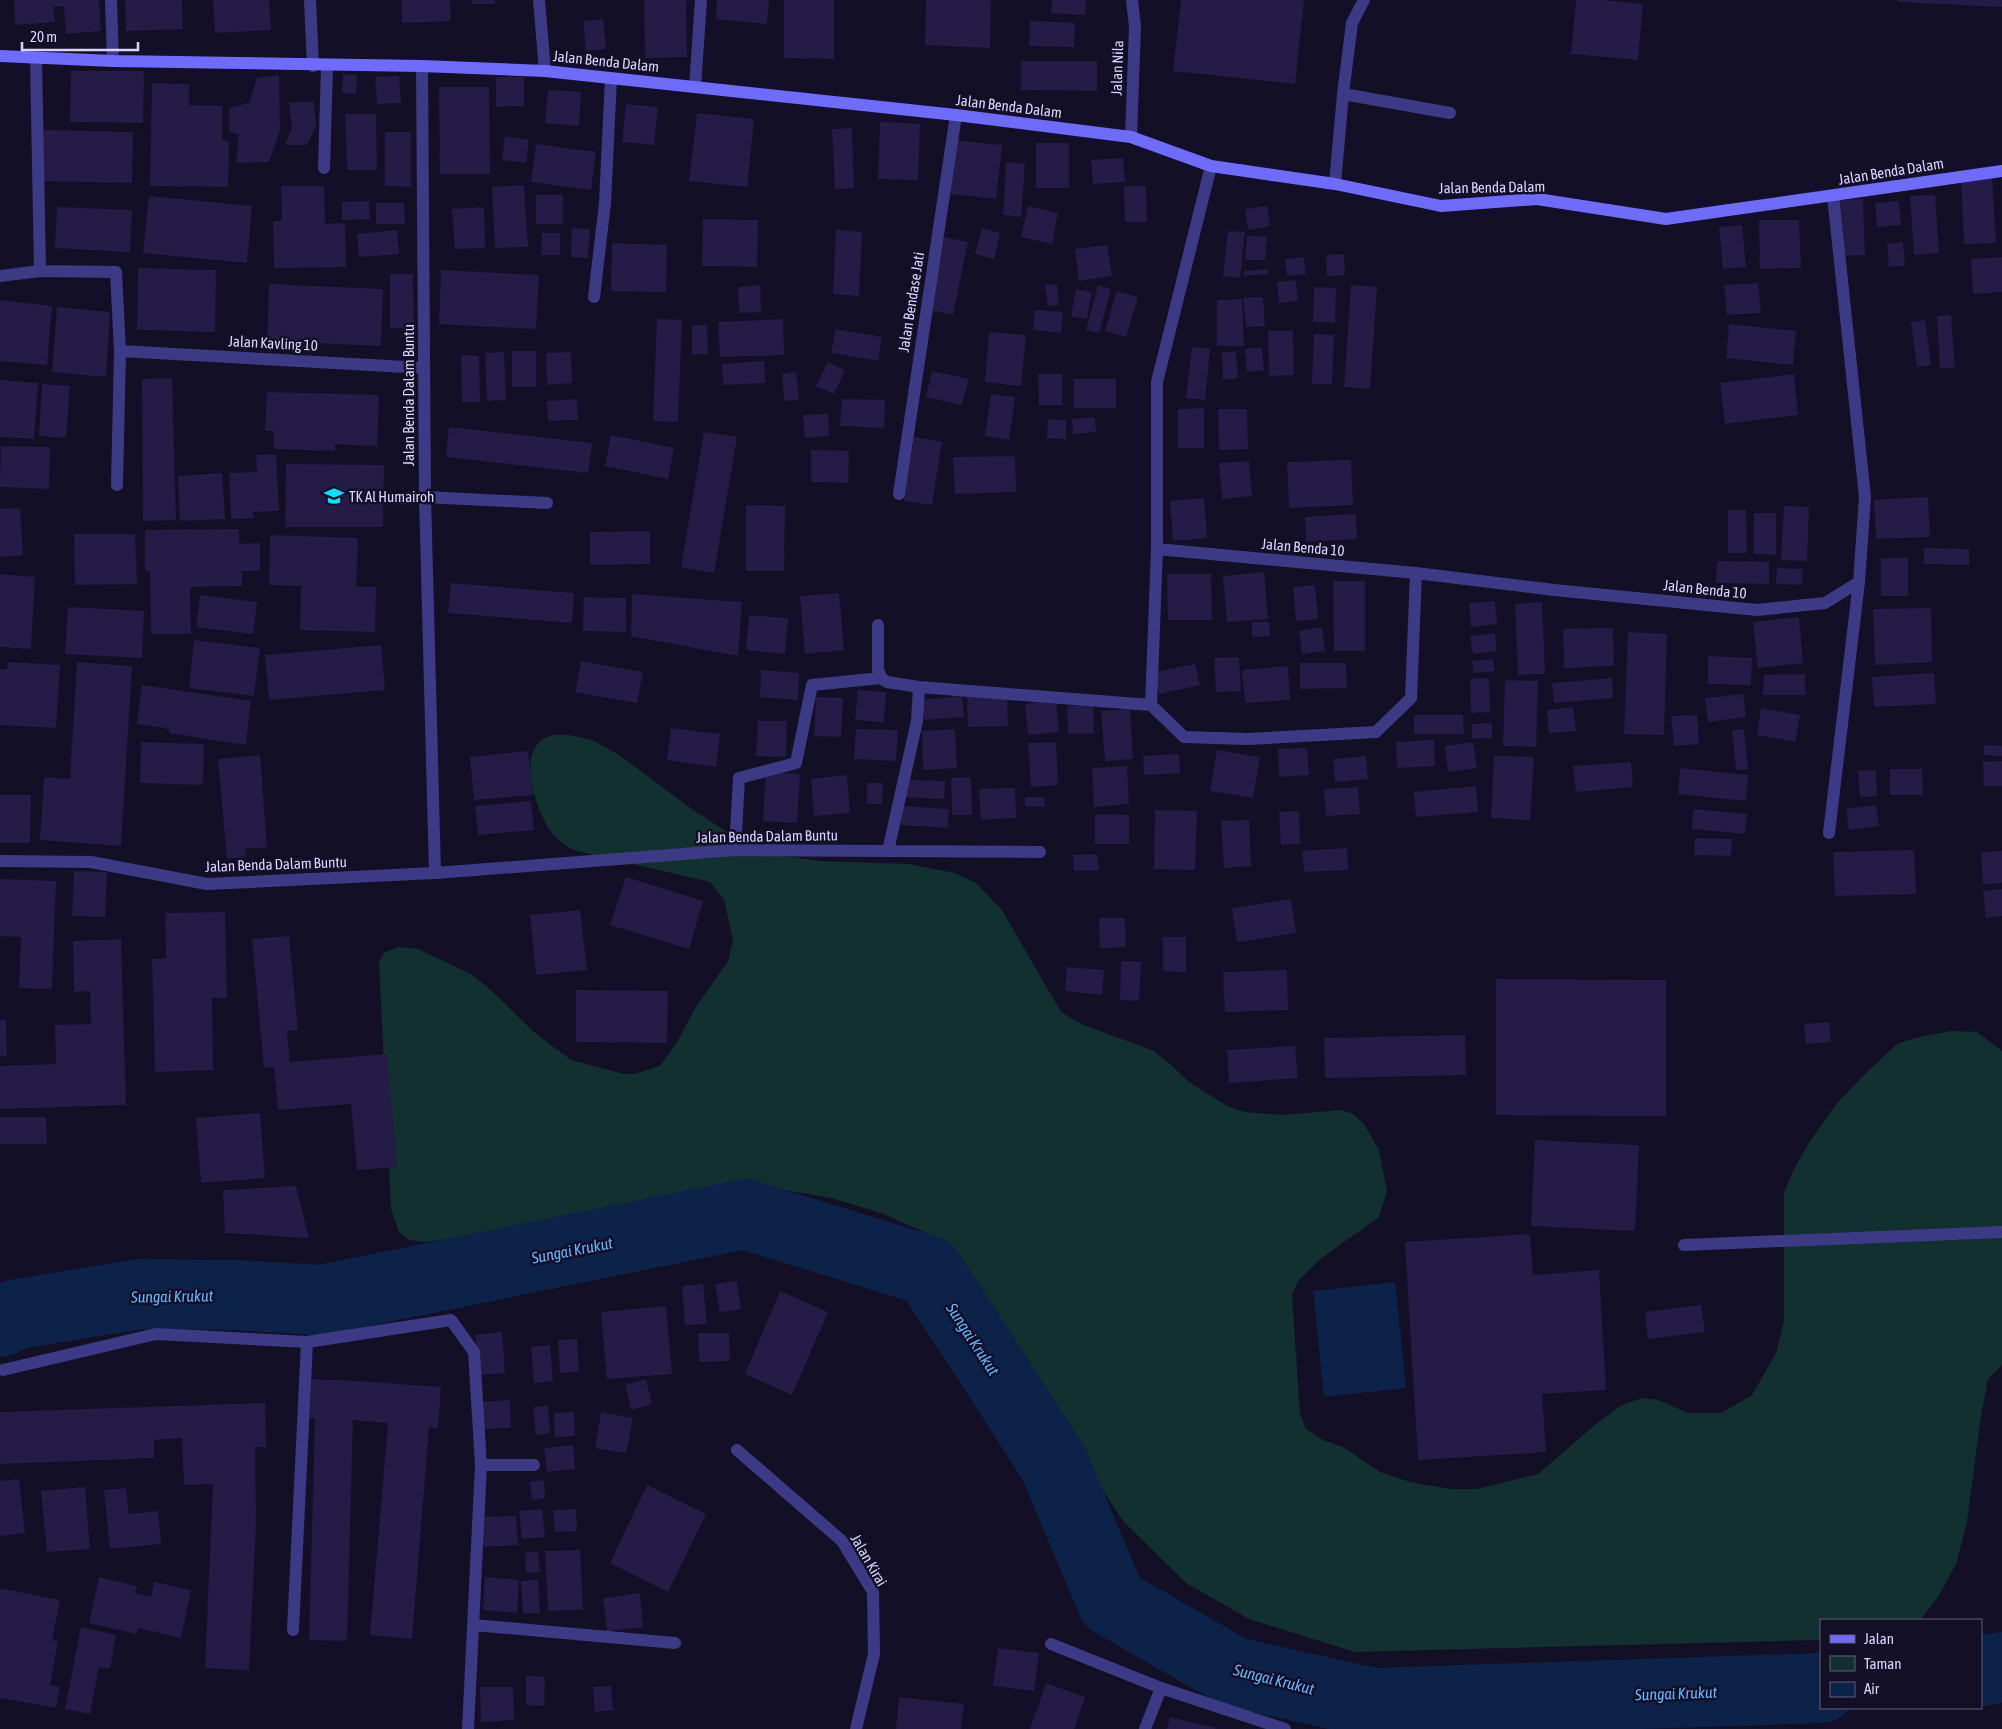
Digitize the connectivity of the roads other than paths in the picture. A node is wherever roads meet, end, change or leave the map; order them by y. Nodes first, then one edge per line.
1 (111, 0) edge
2 (310, 0) edge
3 (539, 0) edge
4 (701, 0) edge
5 (1132, 0) edge
6 (1364, 0) edge
7 (0, 56) edge
8 (36, 58) junction
9 (114, 61) junction
10 (313, 66) junction
11 (327, 66) junction
12 (422, 66) junction
13 (545, 71) junction
14 (611, 78) junction
15 (695, 87) junction
16 (1343, 94) junction
17 (1450, 112) dead end
18 (956, 115) junction
19 (1131, 137) junction
20 (1211, 166) junction
21 (324, 168) dead end
22 (2002, 171) edge
23 (1335, 184) junction
24 (1833, 196) junction
25 (40, 271) junction
26 (0, 276) edge
27 (594, 297) dead end
28 (120, 351) junction
29 (424, 368) junction
30 (117, 485) dead end
31 (899, 494) dead end
32 (425, 497) junction
33 (547, 503) dead end
34 (1157, 550) junction
35 (1416, 573) junction
36 (1859, 582) junction
37 (878, 625) dead end
38 (880, 678) junction
39 (919, 686) junction
40 (1151, 705) junction
41 (1829, 833) dead end
42 (736, 850) junction
43 (888, 851) junction
44 (1040, 852) dead end
45 (0, 861) edge
46 (435, 874) junction
47 (2002, 1232) edge
48 (1684, 1245) dead end
49 (307, 1342) junction
50 (3, 1370) dead end
51 (737, 1450) dead end
52 (481, 1465) junction
53 (534, 1465) dead end
54 (474, 1625) junction
55 (293, 1630) dead end
56 (675, 1643) dead end
57 (1052, 1644) dead end
58 (1161, 1688) junction
59 (468, 1729) edge
60 (856, 1729) edge
61 (1145, 1729) edge
62 (1285, 1729) edge

1 - 9 street
2 - 10 street
3 - 13 street
4 - 15 street
5 - 19 street, Jalan Nila
6 - 16 street
7 - 8 street, Jalan Benda Dalam
8 - 9 street, Jalan Benda Dalam
8 - 25 street
9 - 10 street, Jalan Benda Dalam
10 - 11 street, Jalan Benda Dalam
11 - 12 street, Jalan Benda Dalam
11 - 21 street
12 - 13 street, Jalan Benda Dalam
12 - 29 street, Jalan Benda Dalam Buntu
13 - 14 street, Jalan Benda Dalam
14 - 15 street, Jalan Benda Dalam
14 - 27 street
15 - 18 street, Jalan Benda Dalam
16 - 17 street
16 - 23 street
18 - 19 street, Jalan Benda Dalam
18 - 31 street, Jalan Bendase Jati
19 - 20 street, Jalan Benda Dalam
20 - 23 street, Jalan Benda Dalam
20 - 34 street
22 - 24 street, Jalan Benda Dalam
23 - 24 street, Jalan Benda Dalam
24 - 36 street
25 - 26 street
25 - 28 street
28 - 29 street, Jalan Kavling 10
28 - 30 street
29 - 32 street, Jalan Benda Dalam Buntu
32 - 33 street
32 - 46 street, Jalan Benda Dalam Buntu
34 - 35 street, Jalan Benda 10
34 - 40 street
35 - 36 street, Jalan Benda 10
35 - 40 street
36 - 41 street
37 - 38 street
38 - 39 street
38 - 42 street
39 - 40 street
39 - 43 street
42 - 43 street, Jalan Benda Dalam Buntu
42 - 46 street, Jalan Benda Dalam Buntu
43 - 44 street, Jalan Benda Dalam Buntu
45 - 46 street, Jalan Benda Dalam Buntu
47 - 48 street
49 - 50 street
49 - 52 street
49 - 55 street
51 - 60 street, Jalan Kirai
52 - 53 street
52 - 54 street
54 - 56 street
54 - 59 street
57 - 58 street
58 - 61 street
58 - 62 street

